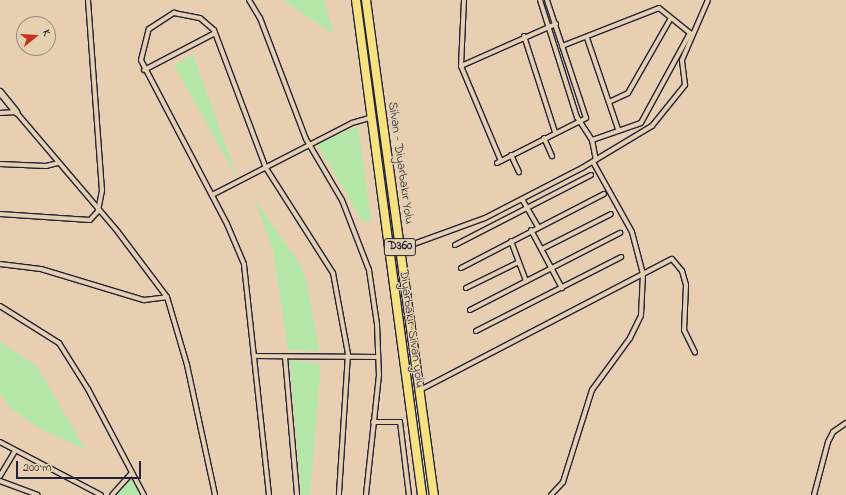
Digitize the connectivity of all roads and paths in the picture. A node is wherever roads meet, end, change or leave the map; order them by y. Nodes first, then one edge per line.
1 (88, 0) edge
2 (249, 0) edge
3 (356, 0) edge
4 (366, 0) edge
5 (464, 0) edge
6 (540, 0) edge
7 (547, 0) edge
8 (708, 0) edge
9 (671, 18) junction
10 (556, 24) junction
11 (548, 26) junction
12 (215, 33) junction
13 (524, 36) junction
14 (587, 38) junction
15 (562, 46) junction
16 (462, 66) junction
17 (144, 70) junction
18 (0, 92) edge
19 (609, 102) junction
20 (16, 112) junction
21 (0, 113) edge
22 (370, 118) junction
23 (583, 121) junction
24 (618, 129) junction
25 (555, 132) junction
26 (544, 138) junction
27 (592, 140) junction
28 (309, 146) junction
29 (511, 155) junction
30 (552, 156) dead end
31 (595, 161) junction
32 (58, 163) junction
33 (0, 164) edge
34 (266, 168) junction
35 (519, 172) dead end
36 (591, 175) dead end
37 (604, 194) dead end
38 (212, 195) junction
39 (522, 199) junction
40 (527, 207) junction
41 (98, 211) junction
42 (0, 214) edge
43 (611, 214) dead end
44 (538, 227) junction
45 (531, 230) junction
46 (620, 233) dead end
47 (511, 241) junction
48 (455, 245) dead end
49 (400, 249) junction
50 (542, 249) junction
51 (621, 257) dead end
52 (519, 262) junction
53 (0, 264) edge
54 (461, 268) dead end
55 (552, 268) junction
56 (643, 274) junction
57 (526, 281) junction
58 (466, 288) dead end
59 (562, 288) junction
60 (167, 297) junction
61 (0, 306) edge
62 (470, 310) dead end
63 (476, 331) dead end
64 (694, 353) dead end
65 (255, 356) junction
66 (285, 357) junction
67 (348, 357) junction
68 (378, 357) junction
69 (419, 390) junction
70 (374, 422) junction
71 (846, 423) edge
72 (0, 442) edge
73 (15, 451) junction
74 (132, 473) junction
75 (0, 476) edge
76 (0, 481) edge
77 (38, 495) edge
78 (101, 495) edge
79 (112, 495) edge
80 (144, 495) edge
81 (215, 495) edge
82 (269, 495) edge
83 (297, 495) edge
84 (339, 495) edge
85 (366, 495) edge
86 (409, 495) edge
87 (422, 495) edge
88 (434, 495) edge
89 (551, 495) edge
90 (814, 495) edge

1 - 41 street
2 - 28 street
3 - 22 highway, Diyarbakır-Silvan yolu / D360
4 - 49 highway, Silvan - Diyarbakır Yolu / D360
5 - 16 street
6 - 11 street
7 - 10 street
8 - 31 street
9 - 14 street
9 - 19 street
9 - 24 street
10 - 11 street
10 - 15 street
11 - 13 street
11 - 23 street
12 - 17 street
12 - 17 street
12 - 34 street
13 - 16 street
13 - 25 street
14 - 15 street
14 - 19 street
15 - 23 street
16 - 29 street
17 - 38 street
18 - 20 street
19 - 24 street
20 - 21 street
20 - 32 street
22 - 28 street
22 - 87 highway, Diyarbakır-Silvan yolu / D360
23 - 25 street
23 - 27 street
24 - 27 street
25 - 26 street
26 - 29 street
26 - 30 street
27 - 31 street
28 - 34 street
28 - 68 street
29 - 35 street
31 - 39 street
31 - 56 street
32 - 33 street
32 - 41 street
34 - 38 street
34 - 67 street
36 - 40 street
37 - 44 street
38 - 65 street
39 - 40 street
39 - 49 street
40 - 44 street
40 - 48 street
41 - 42 street
41 - 60 street
43 - 50 street
44 - 45 street
45 - 47 street
45 - 50 street
46 - 55 street
47 - 52 street
47 - 54 street
49 - 69 highway, Silvan - Diyarbakır Yolu / D360
50 - 55 street
51 - 59 street
52 - 57 street
52 - 58 street
53 - 60 street
55 - 57 street
55 - 59 street
56 - 64 street
56 - 69 street
56 - 89 street
57 - 62 street
59 - 63 street
60 - 81 street
61 - 74 street
65 - 66 street
65 - 82 street
66 - 67 street
66 - 83 street
67 - 68 street
67 - 84 street
68 - 70 street
69 - 88 highway, Silvan - Diyarbakır Yolu / D360
70 - 85 street
70 - 86 street
71 - 90 street
72 - 73 street
73 - 75 street
73 - 78 street
74 - 79 street
74 - 80 street
76 - 77 street

